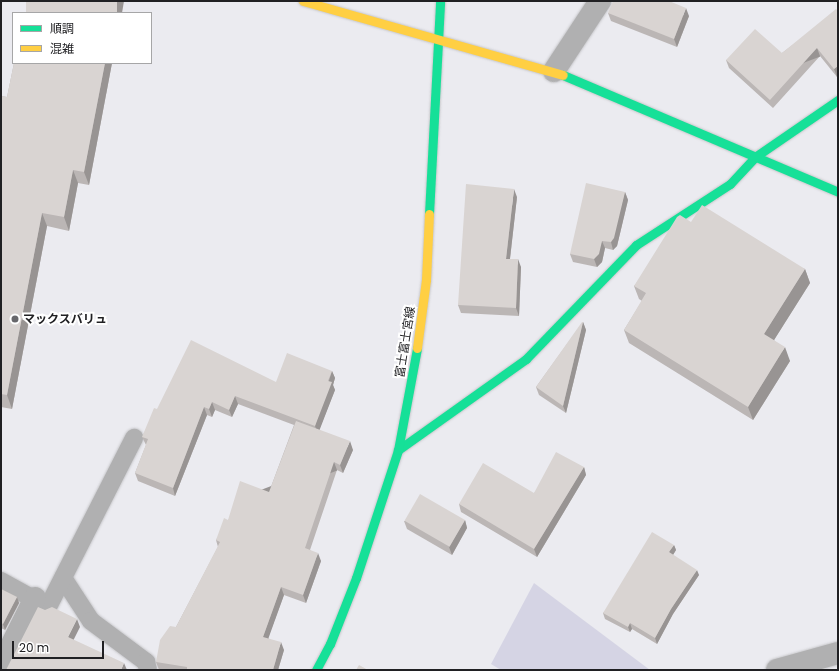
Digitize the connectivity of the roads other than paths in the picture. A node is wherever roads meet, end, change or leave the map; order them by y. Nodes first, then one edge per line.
1 (303, 1) edge
2 (440, 1) edge
3 (600, 1) edge
4 (438, 38) junction
5 (554, 71) junction
6 (838, 100) edge
7 (755, 156) junction
8 (838, 192) edge
9 (134, 438) dead end
10 (398, 450) junction
11 (63, 578) junction
12 (1, 581) edge
13 (35, 598) junction
14 (838, 652) edge
15 (1, 666) edge
16 (148, 670) edge
17 (316, 670) edge
18 (777, 670) edge

1 - 4 street
2 - 4 street, 富士富士宮線
3 - 5 street
4 - 5 street
4 - 10 street, 富士富士宮線
5 - 7 street
6 - 7 street
7 - 8 street
7 - 10 street
9 - 11 lane
10 - 17 street, 富士富士宮線
11 - 13 lane
11 - 16 lane
12 - 13 lane
13 - 15 street
14 - 18 street

